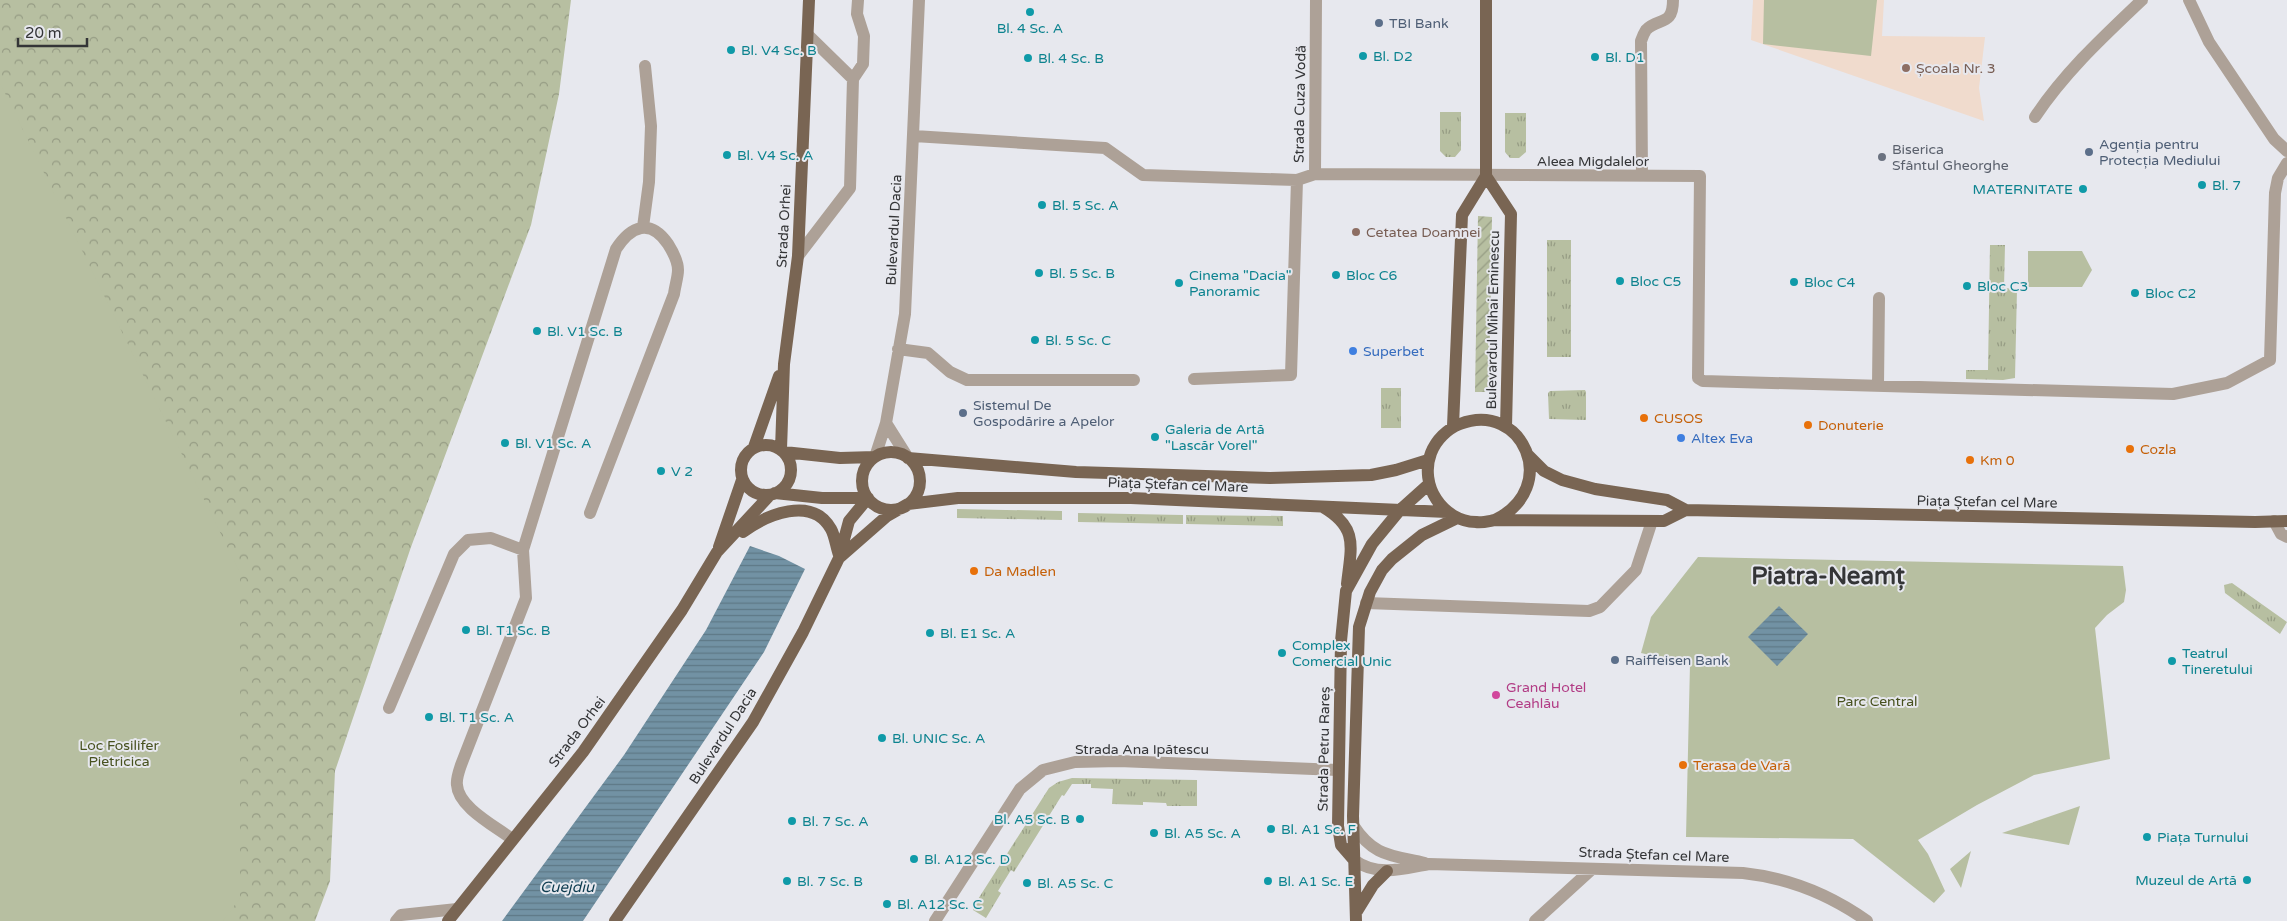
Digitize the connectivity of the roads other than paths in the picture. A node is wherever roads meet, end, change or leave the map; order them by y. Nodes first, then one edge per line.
1 (809, 0) edge
2 (858, 0) edge
3 (919, 0) edge
4 (1316, 0) edge
5 (1486, 0) edge
6 (1673, 0) edge
7 (2142, 0) edge
8 (2189, 0) edge
9 (808, 35) junction
10 (645, 66) dead end
11 (853, 79) junction
12 (2035, 117) dead end
13 (914, 136) junction
14 (2287, 151) edge
15 (2287, 163) edge
16 (1314, 174) junction
17 (1486, 176) junction
18 (1642, 176) junction
19 (1297, 180) junction
20 (643, 228) junction
21 (798, 256) junction
22 (1879, 298) dead end
23 (898, 349) junction
24 (784, 364) junction
25 (1194, 379) dead end
26 (1134, 380) dead end
27 (1878, 384) junction
28 (886, 423) junction
29 (1453, 426) junction
30 (1506, 427) junction
31 (754, 447) junction
32 (782, 451) junction
33 (1528, 455) junction
34 (875, 457) junction
35 (908, 458) junction
36 (1428, 460) junction
37 (742, 480) junction
38 (1429, 484) junction
39 (773, 494) junction
40 (868, 498) junction
41 (908, 504) junction
42 (1321, 505) junction
43 (1400, 510) junction
44 (1686, 510) junction
45 (590, 513) dead end
46 (1452, 515) junction
47 (1495, 520) junction
48 (2287, 520) edge
49 (1652, 521) junction
50 (2274, 522) junction
51 (2287, 537) edge
52 (523, 550) junction
53 (717, 552) junction
54 (839, 558) junction
55 (1346, 591) junction
56 (1366, 603) junction
57 (388, 708) dead end
58 (1338, 770) junction
59 (1354, 825) junction
60 (512, 839) junction
61 (1354, 860) junction
62 (1430, 864) junction
63 (1592, 869) junction
64 (1387, 871) junction
65 (457, 909) junction
66 (1356, 917) edge
67 (396, 921) edge
68 (448, 921) edge
69 (616, 921) edge
70 (935, 921) edge
71 (1535, 921) edge
72 (1867, 921) edge

1 - 9 main road, Strada Orhei
2 - 11 street
3 - 13 street, Bulevardul Dacia
4 - 16 street, Strada Cuza Vodă
5 - 17 main road
6 - 18 street
7 - 12 street
8 - 14 street
9 - 11 street
9 - 21 main road, Strada Orhei
10 - 20 street
11 - 21 street
13 - 19 street
13 - 23 street, Bulevardul Dacia
15 - 27 street
16 - 17 street, Aleea Migdalelor
16 - 19 street, Strada Cuza Vodă
17 - 18 street, Aleea Migdalelor
17 - 29 main road
17 - 30 main road, Bulevardul Mihai Eminescu
18 - 27 street, Aleea Migdalelor
19 - 25 street, Strada Cuza Vodă
20 - 45 street
20 - 52 street
21 - 24 main road, Strada Orhei
22 - 27 street
23 - 26 street
23 - 28 street, Bulevardul Dacia
24 - 31 main road, Strada Orhei
24 - 32 main road, Strada Orhei
28 - 34 street, Bulevardul Dacia
28 - 35 street
29 - 30 main road
29 - 36 main road
30 - 33 main road
31 - 32 main road
31 - 37 main road
32 - 34 main road
32 - 39 main road
33 - 44 main road, Piața Ștefan cel Mare
33 - 47 main road
34 - 35 main road
34 - 40 main road
35 - 36 main road, Piața Ștefan cel Mare
35 - 41 main road
36 - 38 main road
37 - 39 main road
37 - 53 main road, Strada Orhei
38 - 43 main road, Strada Petru Rareș
38 - 46 main road
39 - 40 main road
39 - 53 main road, Strada Orhei
40 - 41 main road
40 - 54 main road, Bulevardul Dacia
41 - 42 main road, Piața Ștefan cel Mare
41 - 54 main road, Bulevardul Dacia
42 - 43 main road, Piața Ștefan cel Mare
42 - 55 main road
43 - 46 main road, Piața Ștefan cel Mare
43 - 55 main road, Strada Petru Rareș
44 - 49 main road, Piața Ștefan cel Mare
44 - 50 main road, Piața Ștefan cel Mare
46 - 47 main road
46 - 56 main road
47 - 49 main road, Piața Ștefan cel Mare
48 - 50 main road, Piața Ștefan cel Mare
49 - 56 street
50 - 51 street
52 - 57 street
52 - 60 street
53 - 54 main road
53 - 60 main road, Strada Orhei
54 - 69 main road, Bulevardul Dacia
55 - 58 main road, Strada Petru Rareș
56 - 59 main road
58 - 61 main road, Strada Petru Rareș
58 - 70 street, Strada Ana Ipătescu
59 - 61 main road
59 - 62 street, Strada Ștefan cel Mare
60 - 65 main road, Strada Orhei
61 - 64 street, Strada Ștefan cel Mare
61 - 66 main road
62 - 63 street, Strada Ștefan cel Mare
62 - 64 street, Strada Ștefan cel Mare
63 - 71 street
63 - 72 street, Strada Ștefan cel Mare
64 - 66 main road
65 - 67 street
65 - 68 main road, Strada Orhei

